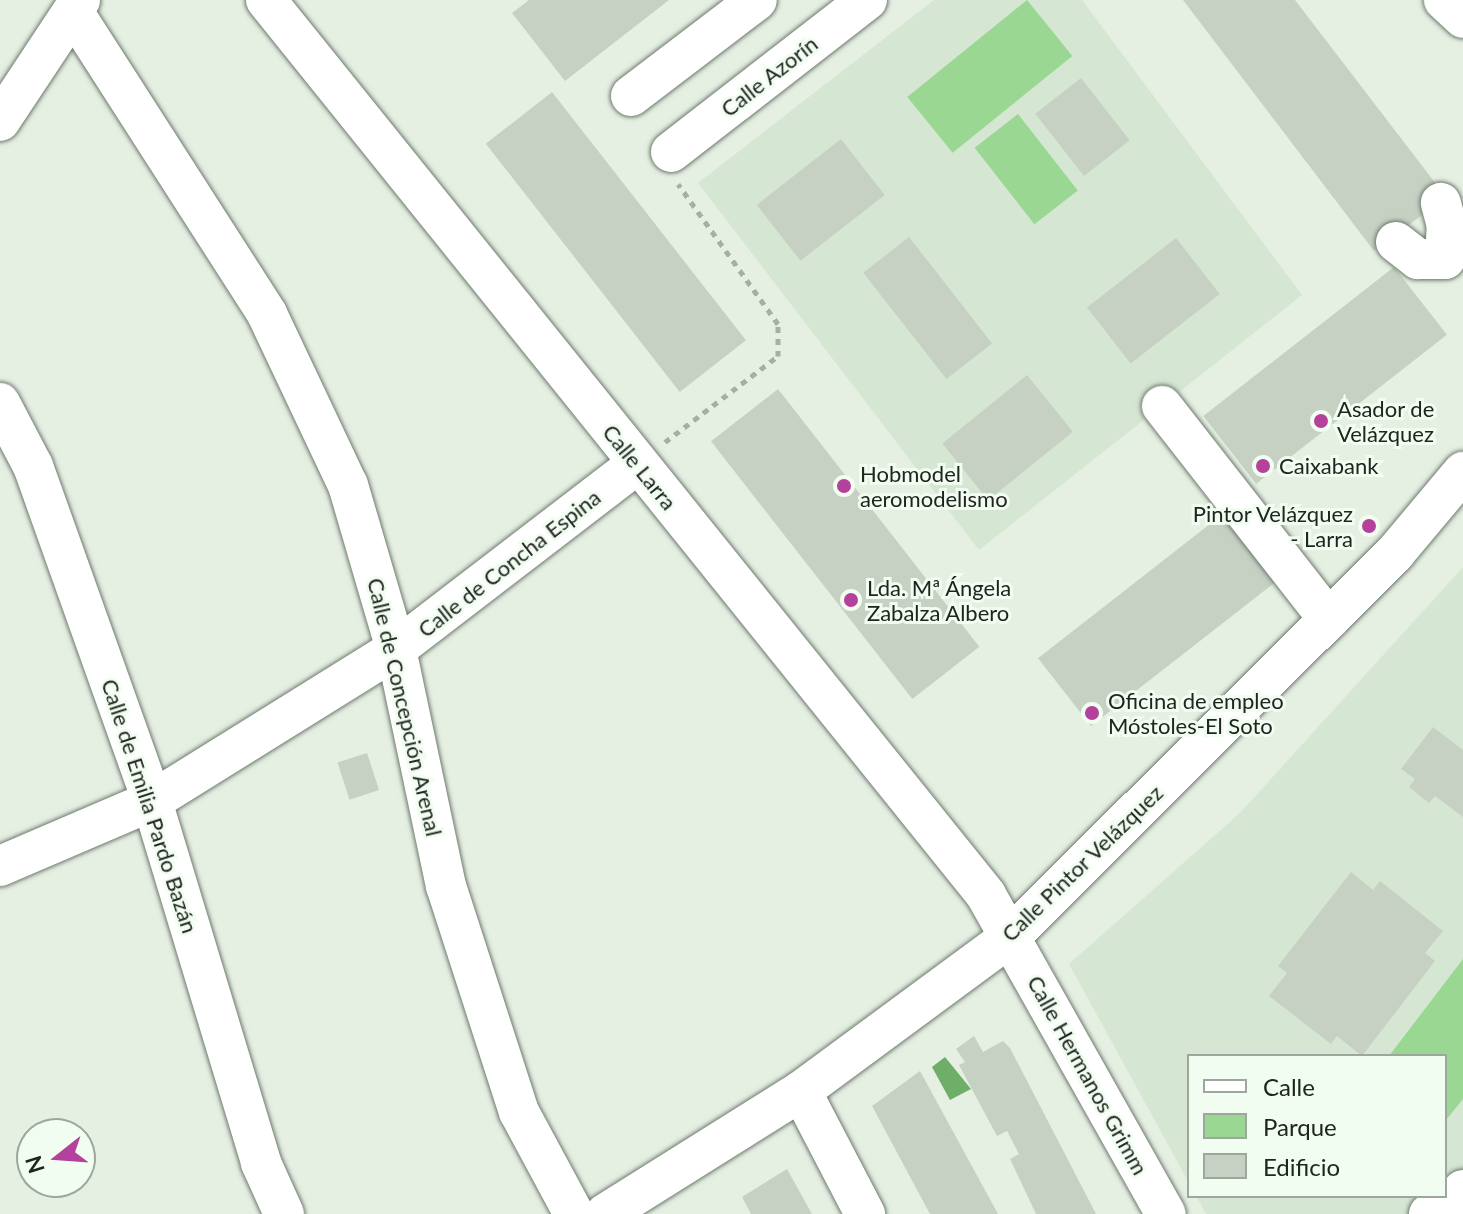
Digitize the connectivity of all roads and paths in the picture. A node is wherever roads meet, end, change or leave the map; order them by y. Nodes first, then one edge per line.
1 (266, 0) edge
2 (757, 0) edge
3 (867, 0) edge
4 (1444, 0) edge
5 (77, 6) edge
6 (1463, 18) edge
7 (631, 96) dead end
8 (0, 121) edge
9 (671, 152) joint
10 (1441, 203) dead end
11 (1396, 242) dead end
12 (1454, 271) edge
13 (0, 403) edge
14 (1162, 406) dead end
15 (638, 463) junction
16 (1463, 472) edge
17 (1329, 620) junction
18 (396, 649) junction
19 (152, 801) junction
20 (0, 866) edge
21 (1010, 937) junction
22 (801, 1091) junction
23 (1463, 1190) edge
24 (284, 1214) edge
25 (574, 1214) edge
26 (605, 1214) edge
27 (865, 1214) edge
28 (1166, 1214) edge
29 (1429, 1214) edge

1 - 15 street, Calle Larra
2 - 7 street
3 - 9 street, Calle Azorín
4 - 6 street
5 - 8 street
5 - 18 street, Calle de Concepción Arenal
9 - 15 path
10 - 12 street
11 - 12 street
13 - 19 street, Calle de Emilia Pardo Bazán
14 - 17 street
15 - 18 street, Calle de Concha Espina
15 - 21 street, Calle Larra
16 - 17 street, Calle Pintor Velázquez
17 - 21 street, Calle Pintor Velázquez
18 - 19 street, Calle de Concha Espina
18 - 25 street, Calle de Concepción Arenal
19 - 20 street, Calle de Concha Espina
19 - 24 street, Calle de Emilia Pardo Bazán
21 - 22 street, Calle Pintor Velázquez
21 - 28 street, Calle Hermanos Grimm
22 - 26 street, Calle Pintor Velázquez
22 - 27 street
23 - 29 street

